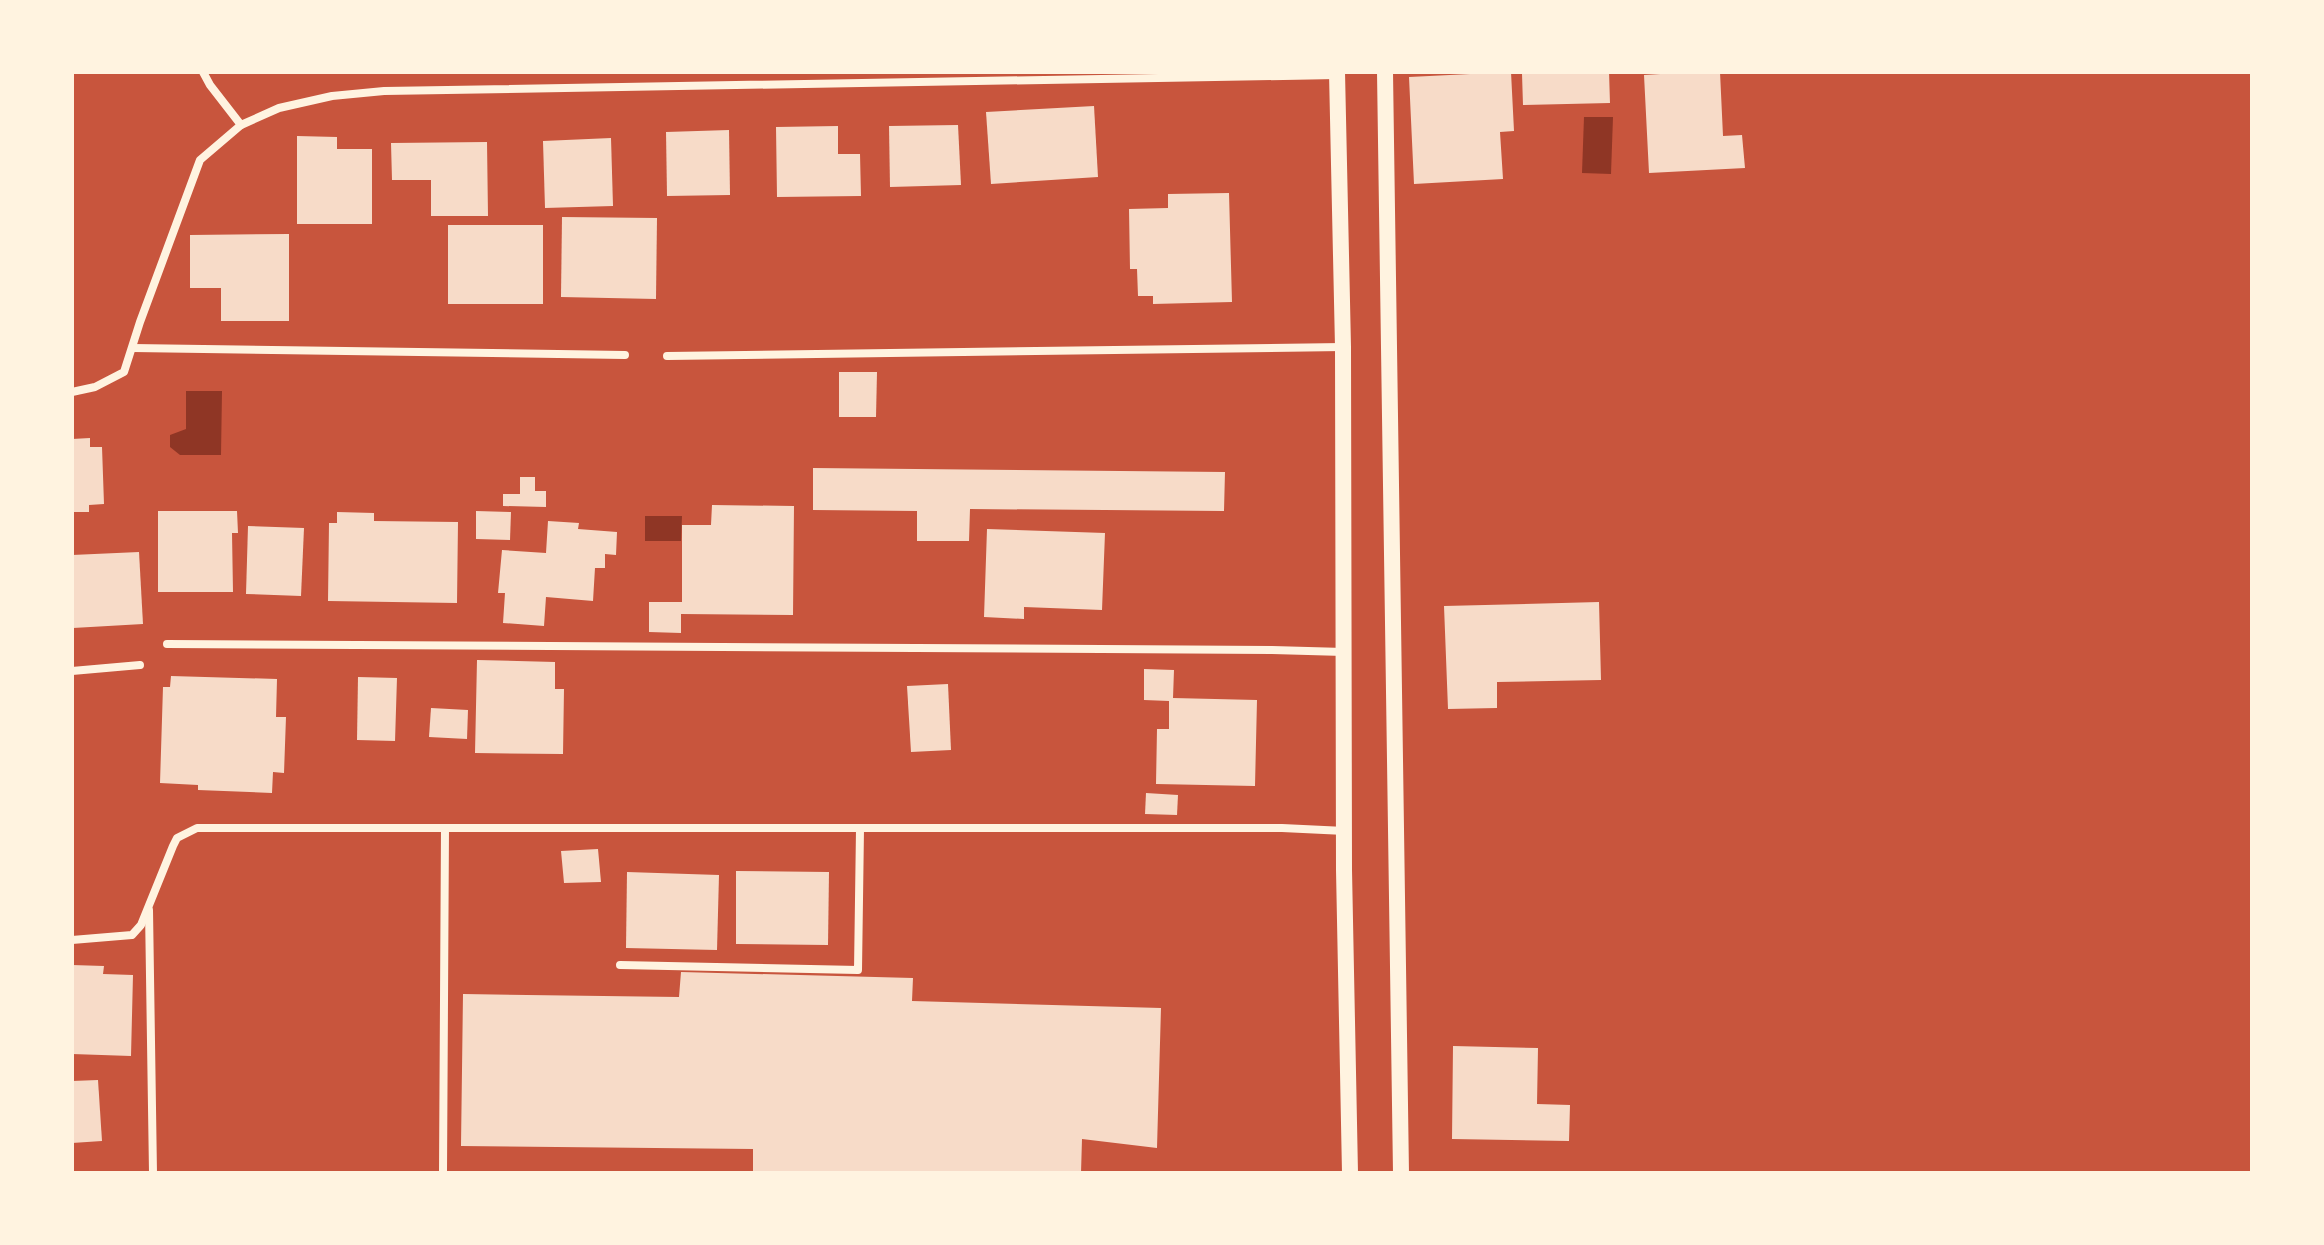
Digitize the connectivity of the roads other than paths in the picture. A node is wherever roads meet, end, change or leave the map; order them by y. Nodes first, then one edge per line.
1 (203, 72) edge
2 (1385, 72) edge
3 (1337, 73) edge
4 (241, 125) junction
5 (1343, 347) junction
6 (133, 348) junction
7 (625, 355) dead end
8 (667, 356) dead end
9 (72, 392) edge
10 (167, 644) dead end
11 (1344, 652) junction
12 (140, 665) dead end
13 (72, 671) edge
14 (445, 828) junction
15 (860, 829) junction
16 (1346, 831) junction
17 (149, 904) junction
18 (72, 940) edge
19 (620, 965) dead end
20 (153, 1173) edge
21 (443, 1173) edge
22 (1350, 1173) edge
23 (1401, 1173) edge

1 - 4 street
2 - 23 main road
3 - 4 street
3 - 5 main road
4 - 6 street
5 - 8 street
5 - 11 main road
6 - 7 street
6 - 9 street
10 - 11 street
11 - 16 main road
12 - 13 street
14 - 15 street
14 - 17 street
14 - 21 street
15 - 16 street
15 - 19 street
16 - 22 main road
17 - 18 street
17 - 20 street

